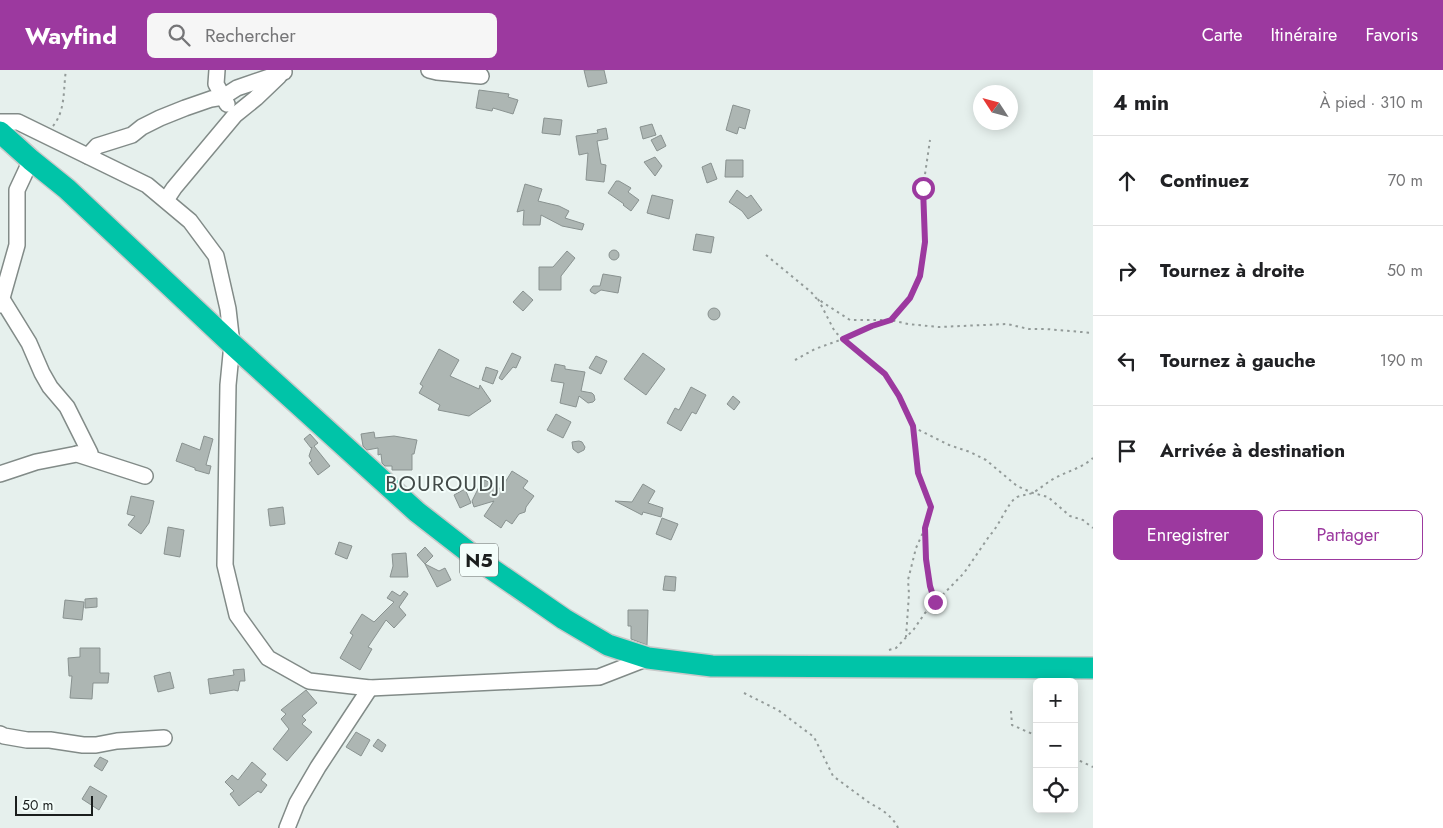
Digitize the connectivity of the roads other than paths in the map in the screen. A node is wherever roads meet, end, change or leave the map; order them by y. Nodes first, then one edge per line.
1 (217, 70) edge
2 (429, 70) edge
3 (285, 71) edge
4 (481, 76) dead end
5 (223, 97) junction
6 (235, 115) junction
7 (0, 122) edge
8 (0, 132) edge
9 (88, 156) junction
10 (31, 160) junction
11 (166, 200) junction
12 (0, 300) edge
13 (232, 344) junction
14 (77, 454) junction
15 (0, 474) edge
16 (145, 476) dead end
17 (648, 658) junction
18 (1093, 668) edge
19 (370, 688) junction
20 (0, 734) edge
21 (164, 738) dead end
22 (287, 828) edge

1 - 5 street
2 - 4 street
3 - 5 street
3 - 6 street
5 - 6 street
5 - 9 street
6 - 11 street
7 - 9 street
8 - 10 highway, N5
9 - 11 street
10 - 12 street
10 - 13 highway, N5
11 - 13 street
12 - 14 street
13 - 17 highway, N5
13 - 19 street
14 - 15 street
14 - 16 street
17 - 18 highway, N5
17 - 19 street
19 - 22 street
20 - 21 street

